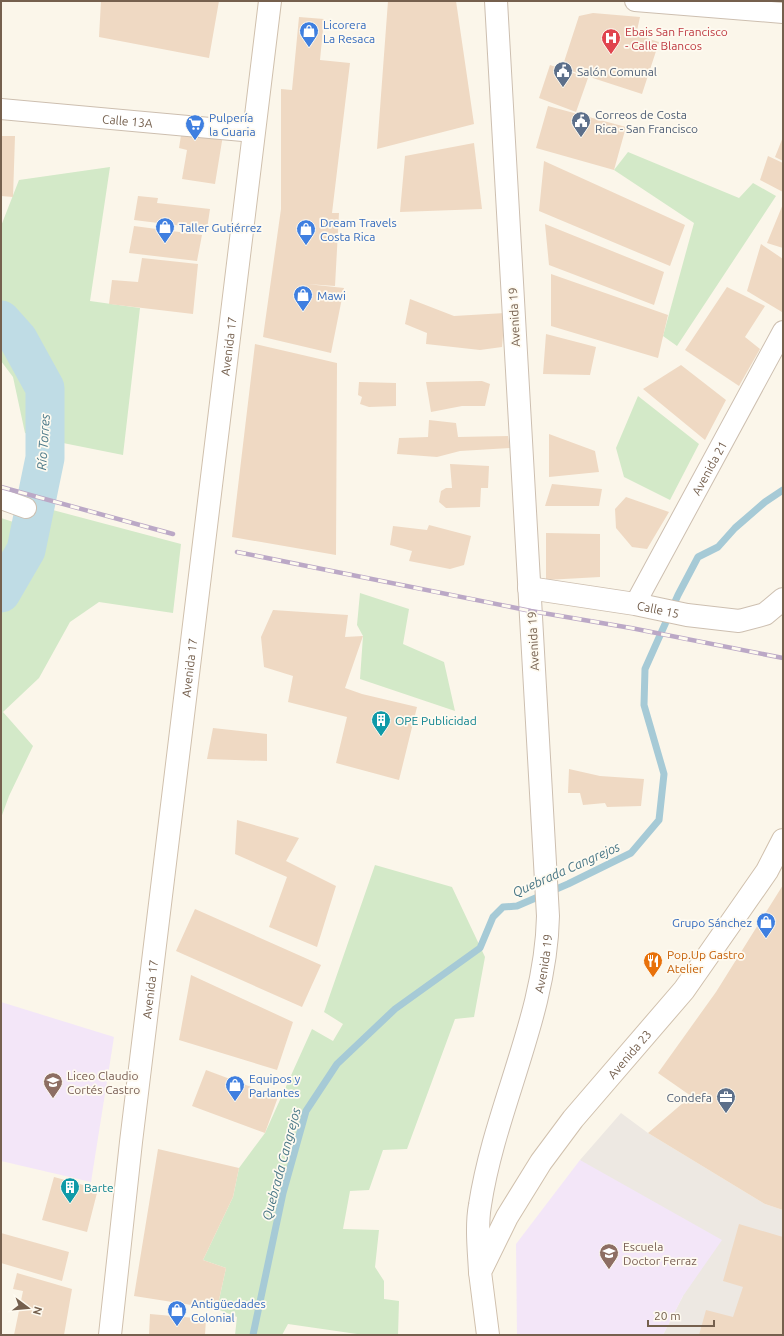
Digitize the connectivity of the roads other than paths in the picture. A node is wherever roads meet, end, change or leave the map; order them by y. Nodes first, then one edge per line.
1 (270, 1) edge
2 (496, 1) edge
3 (635, 1) edge
4 (783, 13) edge
5 (1, 109) edge
6 (254, 132) junction
7 (783, 331) edge
8 (1, 499) edge
9 (26, 508) dead end
10 (529, 588) junction
11 (783, 599) edge
12 (636, 605) junction
13 (783, 840) edge
14 (480, 1272) junction
15 (110, 1335) edge
16 (488, 1335) edge

1 - 6 main road, Avenida 17
2 - 10 main road, Avenida 19
3 - 4 street
5 - 6 street, Calle 13A
6 - 15 main road, Avenida 17
7 - 12 street, Avenida 21
8 - 9 street
10 - 12 main road, Calle 15
10 - 14 main road, Avenida 19
11 - 12 main road, Calle 15
13 - 14 main road, Avenida 23
14 - 16 main road, Avenida 19

